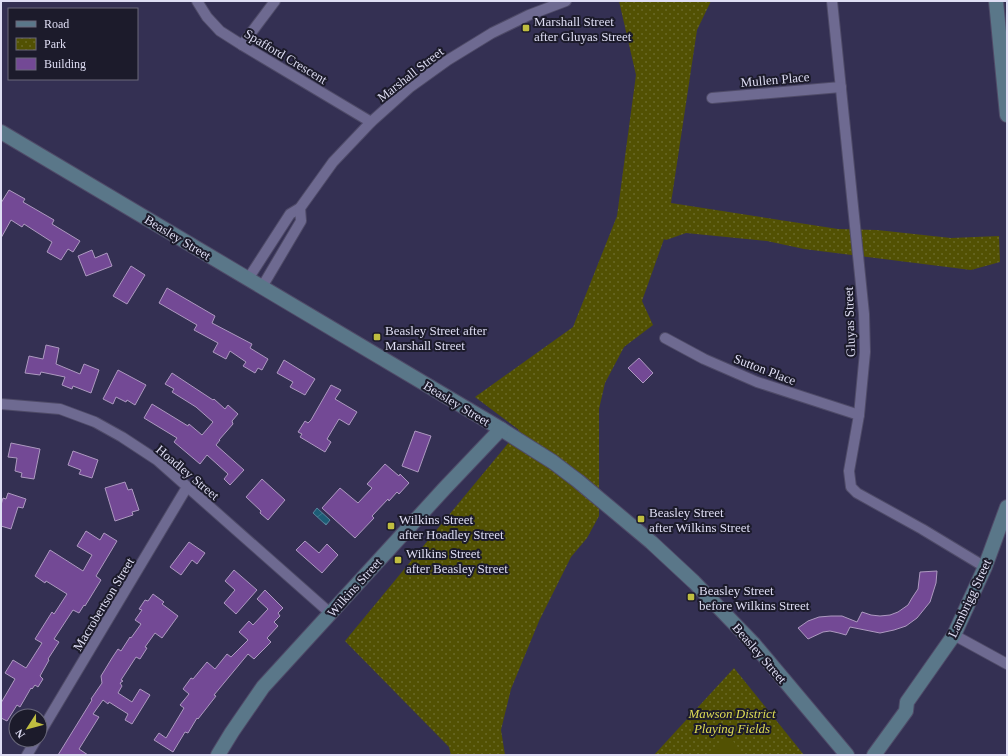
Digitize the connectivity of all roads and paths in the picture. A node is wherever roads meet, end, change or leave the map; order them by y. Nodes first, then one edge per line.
1 (197, 1) edge
2 (275, 1) edge
3 (566, 1) edge
4 (832, 1) edge
5 (996, 1) edge
6 (242, 45) junction
7 (841, 87) junction
8 (1006, 89) edge
9 (712, 98) dead end
10 (1007, 114) edge
11 (371, 122) junction
12 (1, 132) edge
13 (300, 208) junction
14 (248, 279) junction
15 (262, 287) junction
16 (665, 338) dead end
17 (1, 404) edge
18 (859, 415) junction
19 (502, 429) junction
20 (188, 487) junction
21 (1007, 507) edge
22 (985, 567) junction
23 (330, 614) junction
24 (954, 635) junction
25 (1007, 664) edge
26 (907, 702) junction
27 (48, 721) edge
28 (218, 755) edge
29 (847, 755) edge
30 (863, 755) edge
31 (874, 755) edge

1 - 6 street, Spafford Crescent
2 - 6 street
3 - 11 street, Marshall Street
4 - 7 street, Gluyas Street
5 - 8 main road
6 - 11 street, Spafford Crescent
7 - 9 street, Mullen Place
7 - 18 street, Gluyas Street
8 - 10 main road
11 - 13 street, Marshall Street
12 - 14 main road, Beasley Street
13 - 14 street, Marshall Street
13 - 15 street, Marshall Street
14 - 15 main road, Beasley Street
15 - 19 main road, Beasley Street
16 - 18 street, Sutton Place
17 - 20 street, Hoadley Street
18 - 22 street, Gluyas Street
19 - 23 main road, Wilkins Street
19 - 29 main road, Beasley Street
20 - 23 street, Hoadley Street
20 - 27 street, Macrobertson Street
21 - 22 main road, Lambrigg Street
22 - 24 main road, Lambrigg Street
23 - 28 main road, Wilkins Street
24 - 25 street
24 - 26 main road, Lambrigg Street
26 - 30 main road, Lambrigg Street
26 - 31 main road, Lambrigg Street

